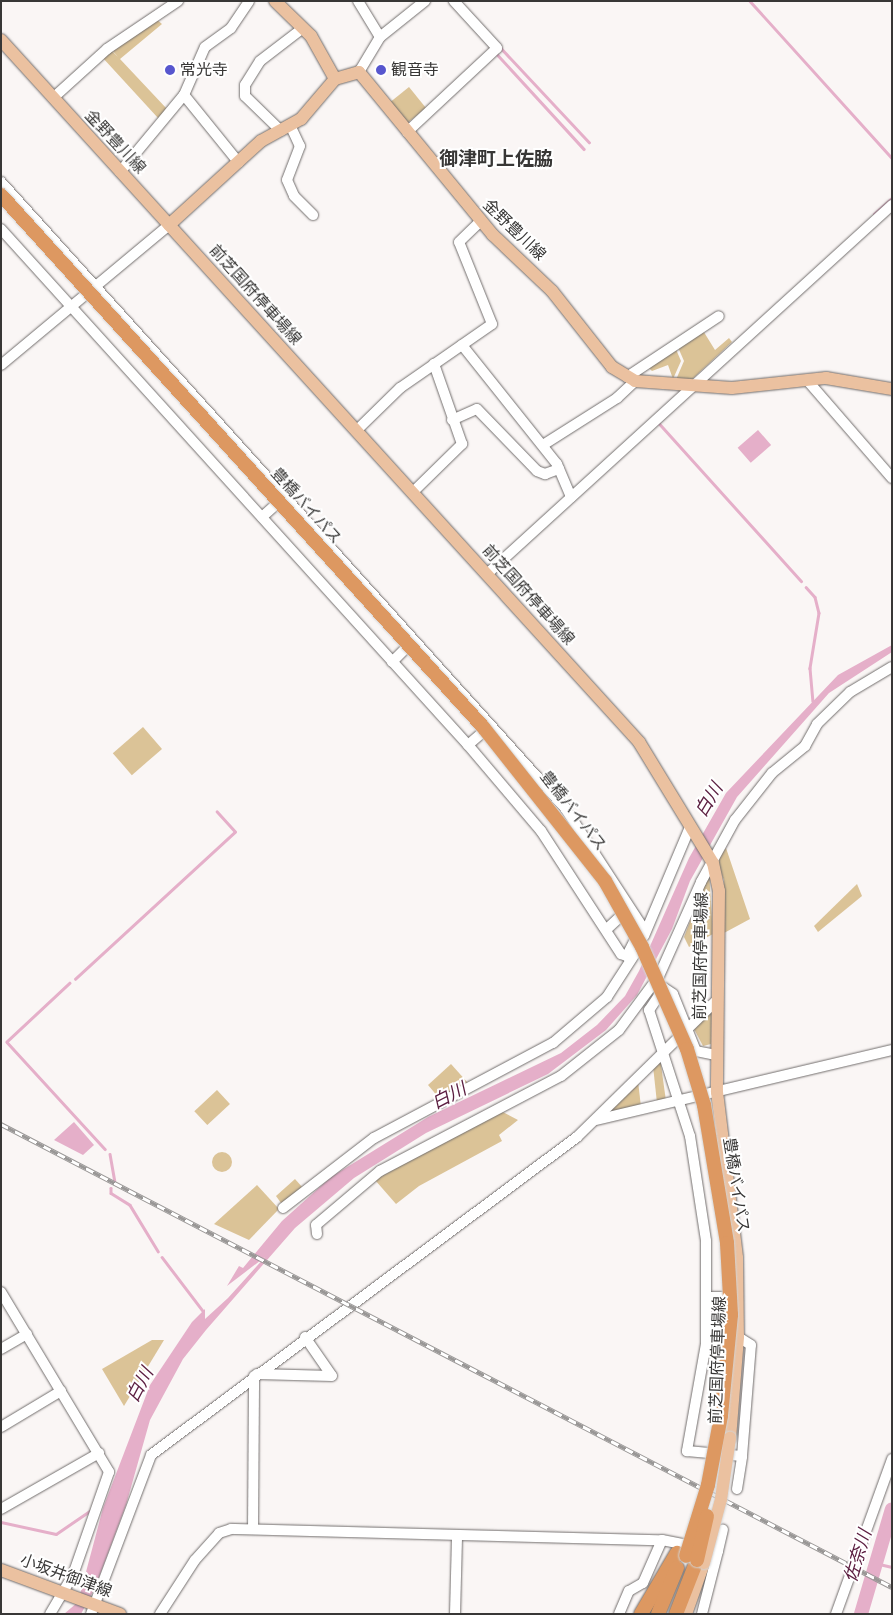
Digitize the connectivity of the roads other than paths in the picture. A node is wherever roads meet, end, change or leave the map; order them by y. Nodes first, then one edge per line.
1 (178, 1) edge
2 (249, 1) edge
3 (275, 1) edge
4 (358, 1) edge
5 (425, 1) edge
6 (454, 1) edge
7 (303, 28) junction
8 (380, 37) junction
9 (1, 40) edge
10 (359, 72) junction
11 (335, 79) junction
12 (184, 95) junction
13 (53, 98) junction
14 (286, 129) junction
15 (407, 132) junction
16 (239, 163) junction
17 (120, 172) junction
18 (1, 182) edge
19 (1, 194) edge
20 (1, 202) edge
21 (892, 205) edge
22 (313, 215) dead end
23 (481, 221) junction
24 (170, 225) junction
25 (1, 229) edge
26 (95, 286) junction
27 (71, 306) junction
28 (719, 316) dead end
29 (462, 345) junction
30 (434, 364) junction
31 (1, 365) edge
32 (631, 379) junction
33 (807, 380) junction
34 (692, 387) junction
35 (892, 389) edge
36 (452, 420) junction
37 (356, 431) junction
38 (543, 445) junction
39 (559, 469) junction
40 (892, 478) edge
41 (413, 492) junction
42 (284, 497) junction
43 (572, 497) junction
44 (262, 517) junction
45 (487, 574) junction
46 (415, 639) junction
47 (392, 662) junction
48 (892, 667) edge
49 (493, 724) junction
50 (468, 745) junction
51 (565, 808) junction
52 (691, 829) junction
53 (541, 831) junction
54 (712, 862) junction
55 (631, 907) junction
56 (608, 928) junction
57 (717, 1000) junction
58 (687, 1030) junction
59 (666, 1050) junction
60 (892, 1050) edge
61 (716, 1055) junction
62 (718, 1092) junction
63 (680, 1100) junction
64 (596, 1120) junction
65 (283, 1208) dead end
66 (316, 1234) dead end
67 (1, 1292) edge
68 (708, 1297) junction
69 (737, 1297) junction
70 (27, 1334) junction
71 (305, 1337) junction
72 (738, 1337) junction
73 (1, 1349) edge
74 (255, 1375) junction
75 (61, 1391) junction
76 (1, 1427) edge
77 (99, 1453) junction
78 (742, 1456) junction
79 (892, 1459) edge
80 (737, 1489) dead end
81 (1, 1509) edge
82 (253, 1529) junction
83 (723, 1530) dead end
84 (457, 1534) junction
85 (662, 1540) junction
86 (718, 1551) junction
87 (689, 1557) junction
88 (1, 1570) edge
89 (66, 1591) junction
90 (94, 1607) edge
91 (50, 1614) edge
92 (120, 1614) edge
93 (160, 1614) edge
94 (455, 1614) edge
95 (619, 1614) edge
96 (641, 1614) edge
97 (658, 1614) edge
98 (666, 1614) edge
99 (676, 1614) edge
100 (686, 1614) edge
101 (702, 1614) edge
102 (836, 1614) edge

1 - 13 street
2 - 12 street
3 - 7 main road
4 - 8 street
5 - 8 street
6 - 15 street
7 - 11 main road
7 - 14 street
8 - 10 street
9 - 13 main road, 金野豊川線
10 - 11 main road
10 - 15 main road, 金野豊川線
11 - 14 main road
12 - 16 street
12 - 17 street
13 - 17 main road, 金野豊川線
14 - 16 main road
14 - 22 street
15 - 23 main road, 金野豊川線
16 - 24 main road
17 - 24 main road, 金野豊川線
18 - 26 street
19 - 87 highway, 豊橋バイパス, bridge
20 - 87 highway, 豊橋バイパス, bridge
21 - 34 street
23 - 29 street
23 - 32 main road, 金野豊川線
24 - 26 street
24 - 37 main road, 前芝国府停車場線
25 - 27 street
26 - 27 street
26 - 42 street
27 - 31 street
27 - 44 street
28 - 32 street
29 - 30 street
29 - 38 street
30 - 36 street
30 - 37 street
32 - 34 main road
32 - 38 street
33 - 34 main road
33 - 35 main road
33 - 40 street
34 - 43 street
36 - 39 street
36 - 41 street
37 - 41 main road, 前芝国府停車場線
38 - 39 street
39 - 43 street
41 - 45 main road, 前芝国府停車場線
42 - 44 street
42 - 46 street
43 - 45 street
44 - 47 street
45 - 52 main road, 前芝国府停車場線
46 - 47 street
46 - 49 street
47 - 50 street
48 - 54 street
49 - 50 street
49 - 51 street
50 - 53 street
51 - 53 street
51 - 55 street
52 - 54 main road, 前芝国府停車場線
52 - 65 street
53 - 56 street
54 - 57 main road, 前芝国府停車場線
54 - 66 street
55 - 56 street
55 - 56 street
57 - 58 street
57 - 61 main road, 前芝国府停車場線
58 - 59 street
58 - 59 street
58 - 61 street
59 - 63 street
59 - 64 street
60 - 62 street
61 - 62 main road, 前芝国府停車場線
62 - 63 street
62 - 69 main road, 前芝国府停車場線
63 - 64 street
63 - 68 street
64 - 71 street
67 - 70 street
68 - 69 street
68 - 78 street
69 - 72 main road, 前芝国府停車場線
70 - 73 street
70 - 75 street
71 - 74 street
71 - 74 street
72 - 78 street
72 - 87 main road, 前芝国府停車場線, bridge
74 - 82 street
74 - 90 street
75 - 76 street
75 - 77 street
77 - 81 street
77 - 89 street
78 - 80 street
79 - 102 street
82 - 84 street
82 - 93 street
83 - 86 street
84 - 85 street
84 - 94 street
85 - 86 street
85 - 95 street
86 - 101 street
87 - 96 highway
87 - 97 highway, 豊橋バイパス
87 - 98 highway, 豊橋バイパス
87 - 99 highway
87 - 100 main road, 前芝国府停車場線
88 - 89 main road, 小坂井御津線
89 - 90 main road, 小坂井御津線
89 - 91 street
90 - 92 main road, 小坂井御津線

